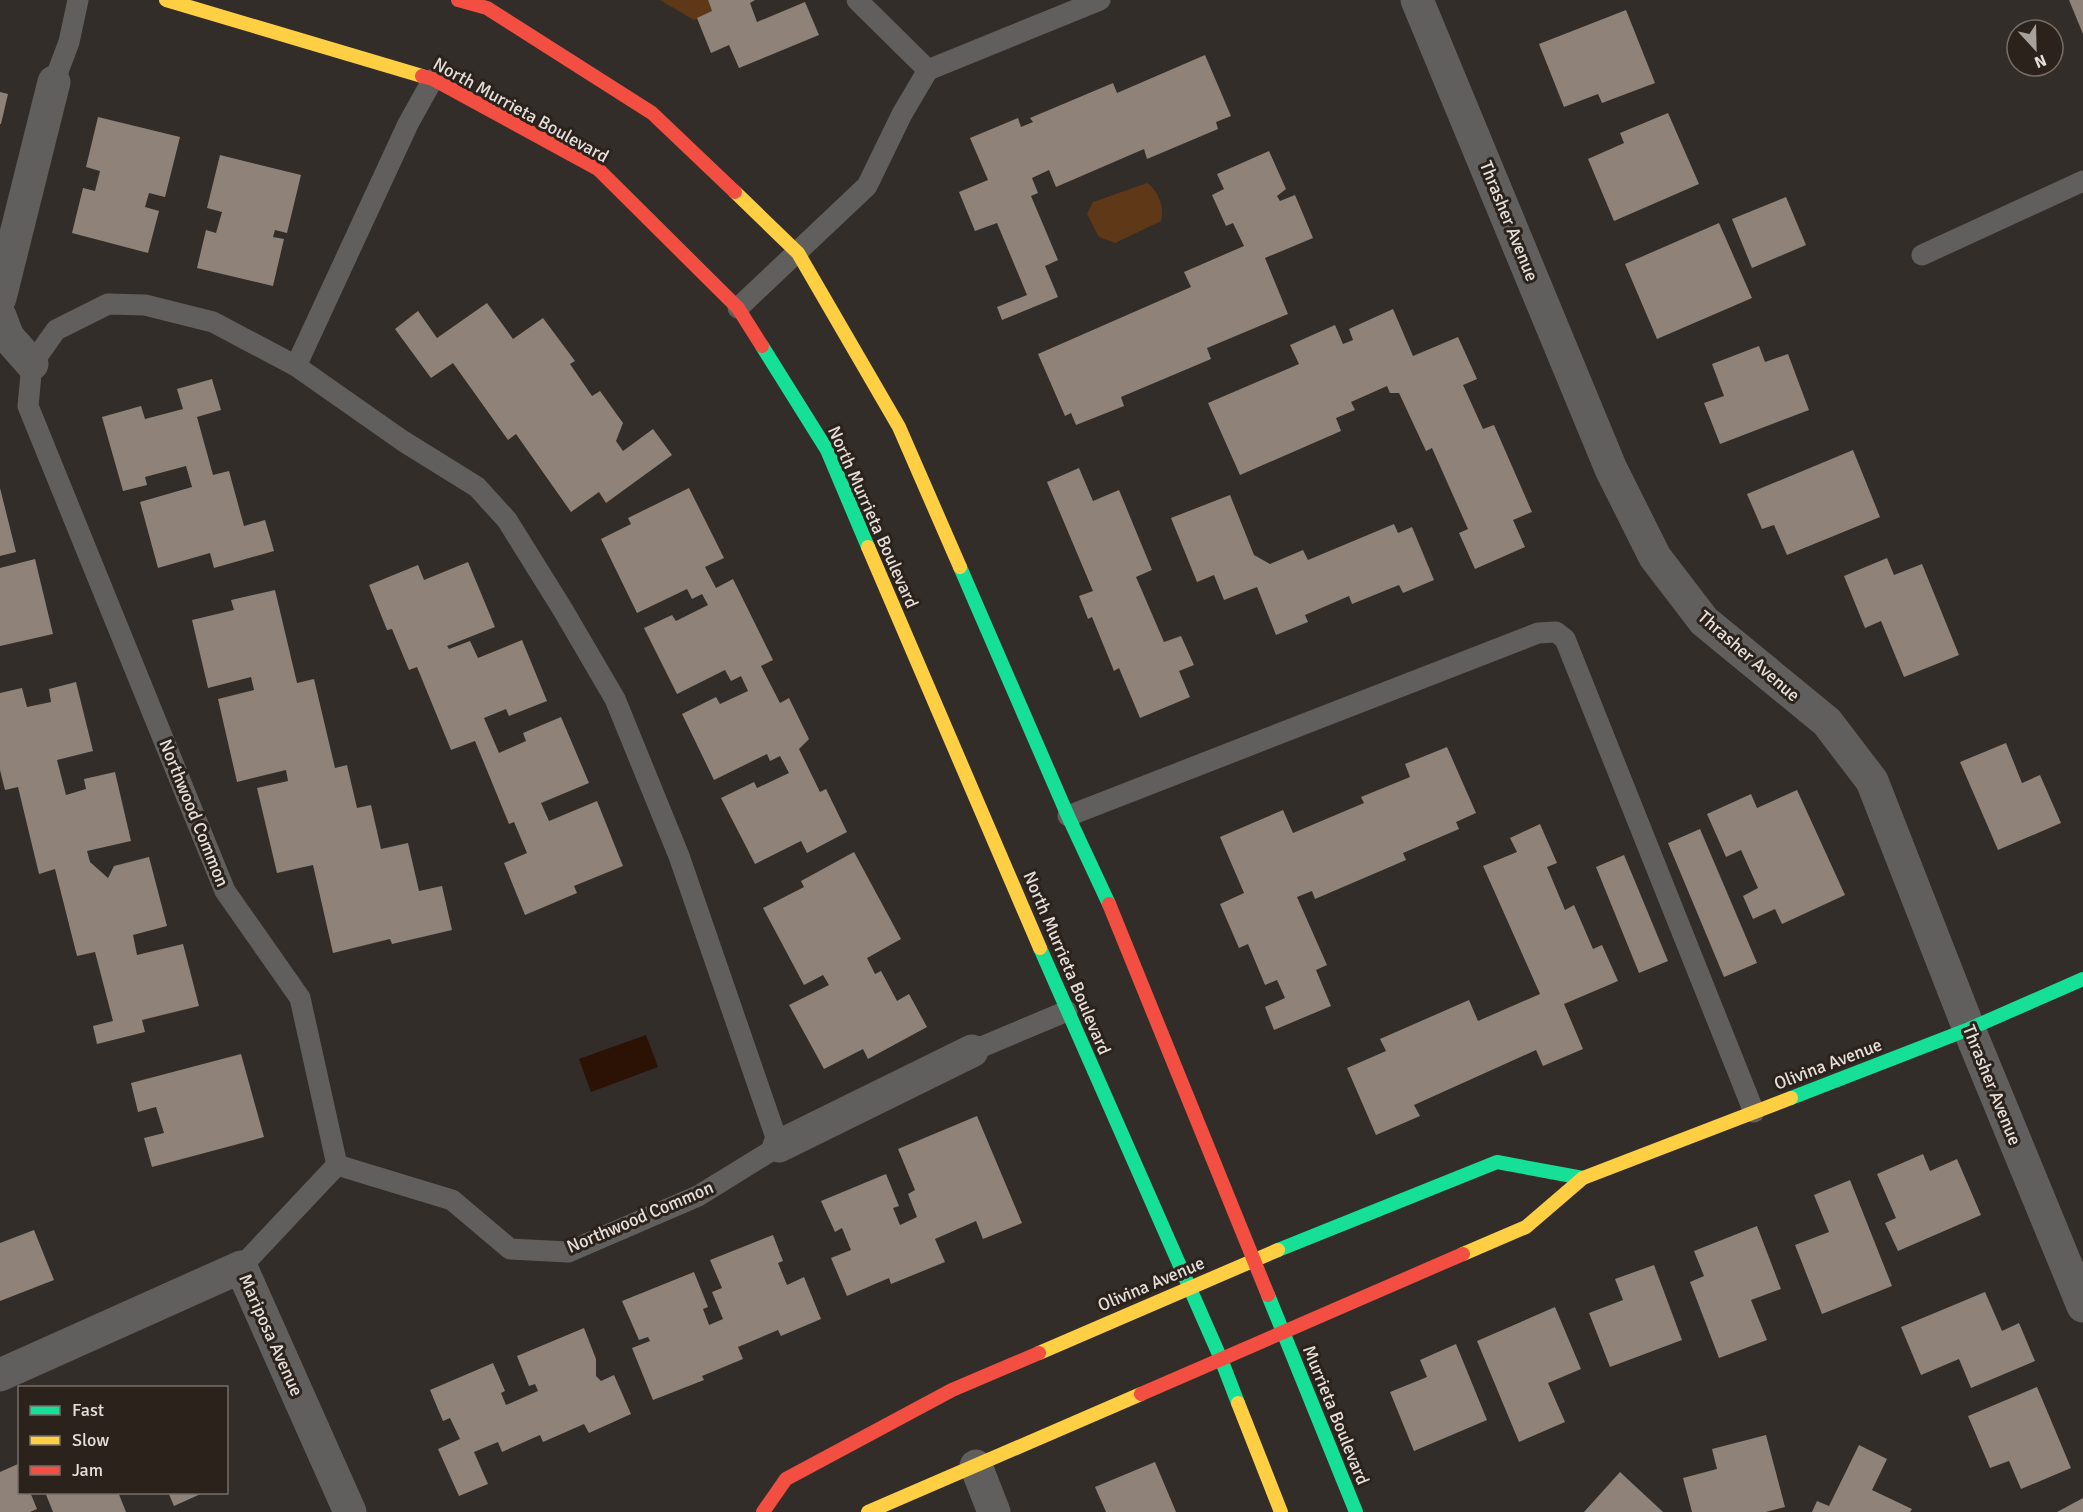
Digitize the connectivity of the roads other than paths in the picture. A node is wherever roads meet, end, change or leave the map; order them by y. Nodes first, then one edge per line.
1 (78, 0) edge
2 (166, 0) edge
3 (458, 0) edge
4 (857, 0) edge
5 (1100, 0) edge
6 (1417, 0) edge
7 (928, 70) junction
8 (433, 79) junction
9 (54, 82) joint
10 (2083, 181) edge
11 (798, 253) junction
12 (1922, 255) dead end
13 (0, 298) edge
14 (738, 308) junction
15 (0, 316) edge
16 (32, 364) junction
17 (296, 366) junction
18 (1068, 816) junction
19 (2083, 979) edge
20 (1067, 1011) junction
21 (1969, 1029) junction
22 (972, 1051) joint
23 (1754, 1112) junction
24 (780, 1146) junction
25 (337, 1165) junction
26 (1583, 1178) junction
27 (1254, 1260) junction
28 (241, 1267) junction
29 (1189, 1287) junction
30 (2083, 1306) edge
31 (1283, 1332) junction
32 (1221, 1359) junction
33 (0, 1375) edge
34 (976, 1466) junction
35 (350, 1512) edge
36 (763, 1512) edge
37 (868, 1512) edge
38 (994, 1512) edge
39 (1281, 1512) edge
40 (1356, 1512) edge

1 - 9 lane
2 - 8 main road, North Murrieta Boulevard
3 - 11 main road
4 - 7 lane
5 - 7 lane
6 - 21 street, Thrasher Avenue
7 - 11 lane
8 - 14 main road, North Murrieta Boulevard
8 - 17 lane
9 - 13 street
10 - 12 lane
11 - 14 lane
11 - 18 main road
14 - 20 main road, North Murrieta Boulevard
15 - 16 street
16 - 17 lane, Northwood Common
16 - 25 lane, Northwood Common
17 - 24 lane, Northwood Common
18 - 23 lane
18 - 27 main road
19 - 21 main road, Olivina Avenue
20 - 22 lane
20 - 29 main road, North Murrieta Boulevard
21 - 23 main road, Olivina Avenue
21 - 30 street, Thrasher Avenue
22 - 24 street, Northwood Common
23 - 26 main road, Olivina Avenue
24 - 25 lane, Northwood Common
25 - 28 lane
26 - 27 main road, Olivina Avenue
26 - 31 main road, Olivina Avenue
27 - 29 main road, Olivina Avenue
27 - 31 main road
28 - 33 street, Mariposa Avenue
28 - 35 street, Mariposa Avenue
29 - 32 main road, North Murrieta Boulevard
29 - 36 main road, Olivina Avenue
31 - 32 main road, Olivina Avenue
31 - 40 main road, Murrieta Boulevard
32 - 34 main road, Olivina Avenue
32 - 39 main road
34 - 37 main road, Olivina Avenue
34 - 38 street

